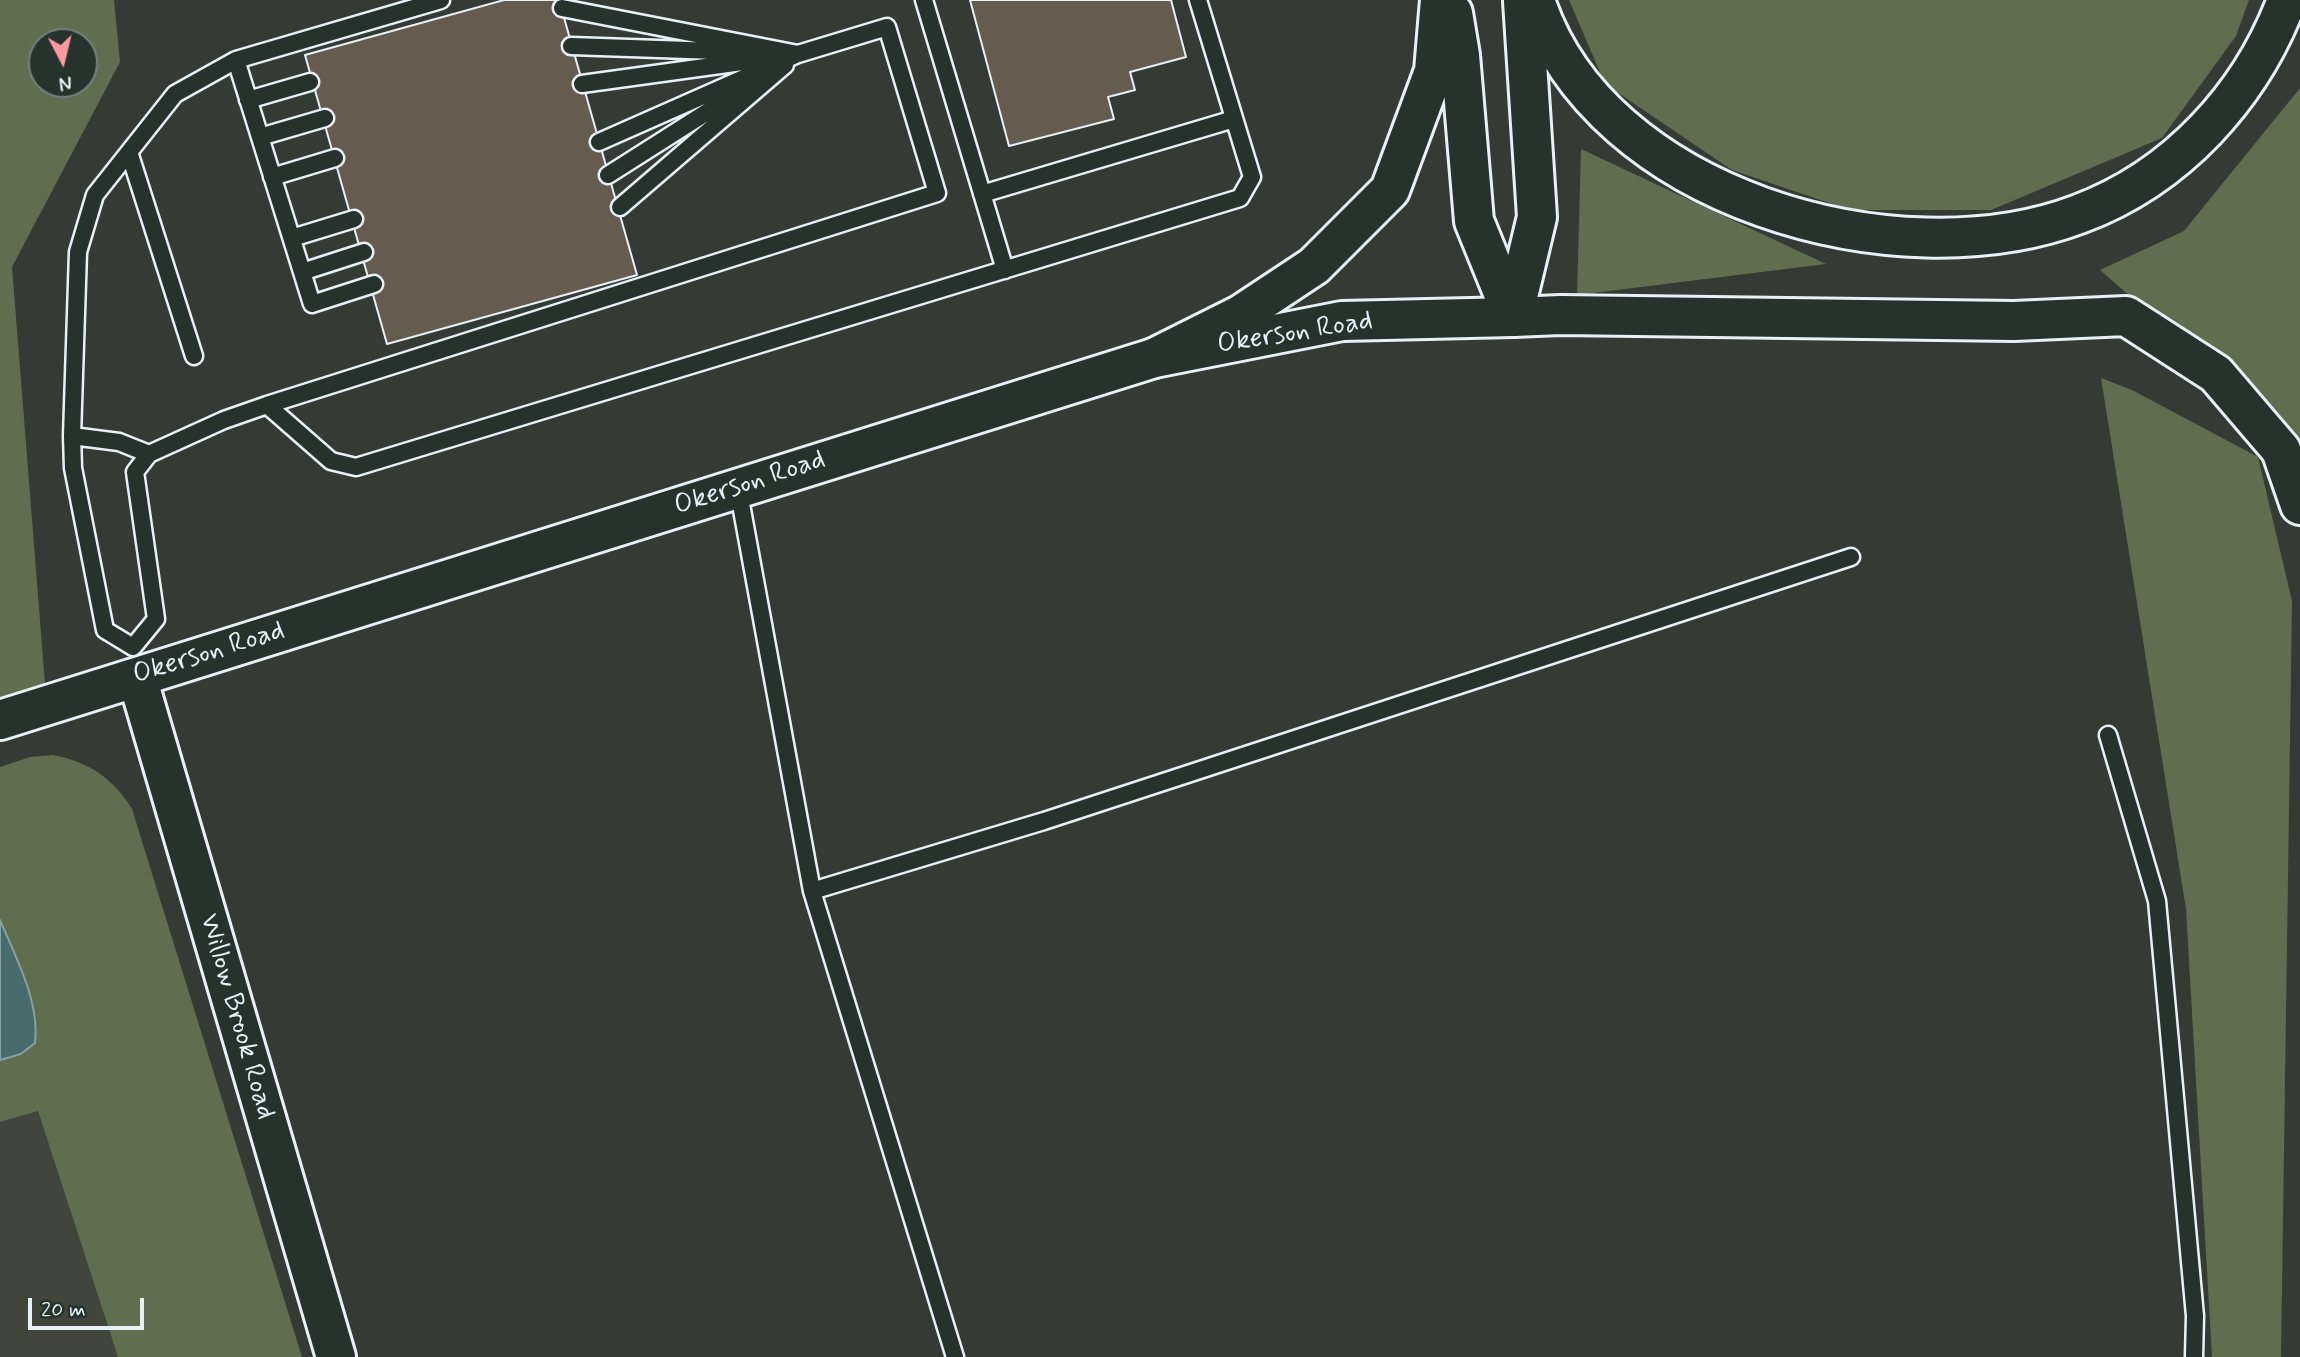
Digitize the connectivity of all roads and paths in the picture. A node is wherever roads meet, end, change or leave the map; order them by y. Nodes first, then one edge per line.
1 (441, 0) edge
2 (923, 0) edge
3 (1198, 0) edge
4 (1440, 0) edge
5 (1450, 0) edge
6 (1523, 0) edge
7 (1535, 0) edge
8 (2287, 0) edge
9 (562, 8) dead end
10 (571, 46) dead end
11 (797, 54) junction
12 (236, 60) junction
13 (310, 82) dead end
14 (582, 84) dead end
15 (248, 100) junction
16 (325, 118) dead end
17 (1234, 119) junction
18 (260, 137) junction
19 (599, 142) dead end
20 (129, 152) junction
21 (335, 158) dead end
22 (608, 175) dead end
23 (272, 177) junction
24 (982, 194) junction
25 (620, 207) dead end
26 (354, 219) dead end
27 (292, 238) junction
28 (364, 252) dead end
29 (1004, 270) junction
30 (302, 272) junction
31 (374, 284) dead end
32 (1513, 317) junction
33 (194, 356) dead end
34 (1154, 358) junction
35 (267, 405) junction
36 (72, 436) junction
37 (149, 454) junction
38 (738, 488) junction
39 (2300, 505) edge
40 (1850, 557) dead end
41 (135, 662) junction
42 (0, 720) edge
43 (2108, 734) dead end
44 (812, 891) junction
45 (336, 1357) edge
46 (955, 1357) edge
47 (2194, 1357) edge

1 - 12 lane
2 - 24 lane
3 - 17 lane
4 - 34 main road
5 - 32 main road
6 - 32 main road
7 - 8 main road
9 - 11 lane
10 - 11 lane
11 - 14 lane
11 - 19 lane
11 - 22 lane
11 - 25 lane
11 - 35 lane
12 - 15 lane
12 - 20 lane
13 - 15 lane
15 - 18 lane
16 - 18 lane
17 - 24 lane
17 - 29 lane
18 - 23 lane
20 - 33 lane
20 - 36 lane
21 - 23 lane
23 - 27 lane
24 - 29 lane
26 - 27 lane
27 - 30 lane
28 - 30 lane
29 - 35 lane
30 - 31 lane
32 - 34 main road, Okerson Road
32 - 39 main road, Okerson Road
34 - 38 main road, Okerson Road
35 - 37 lane
36 - 37 lane
36 - 41 lane
37 - 41 lane
38 - 41 main road, Okerson Road
38 - 44 lane
40 - 44 lane
41 - 42 main road, Okerson Road
41 - 45 main road, Willow Brook Road
43 - 47 lane
44 - 46 lane

